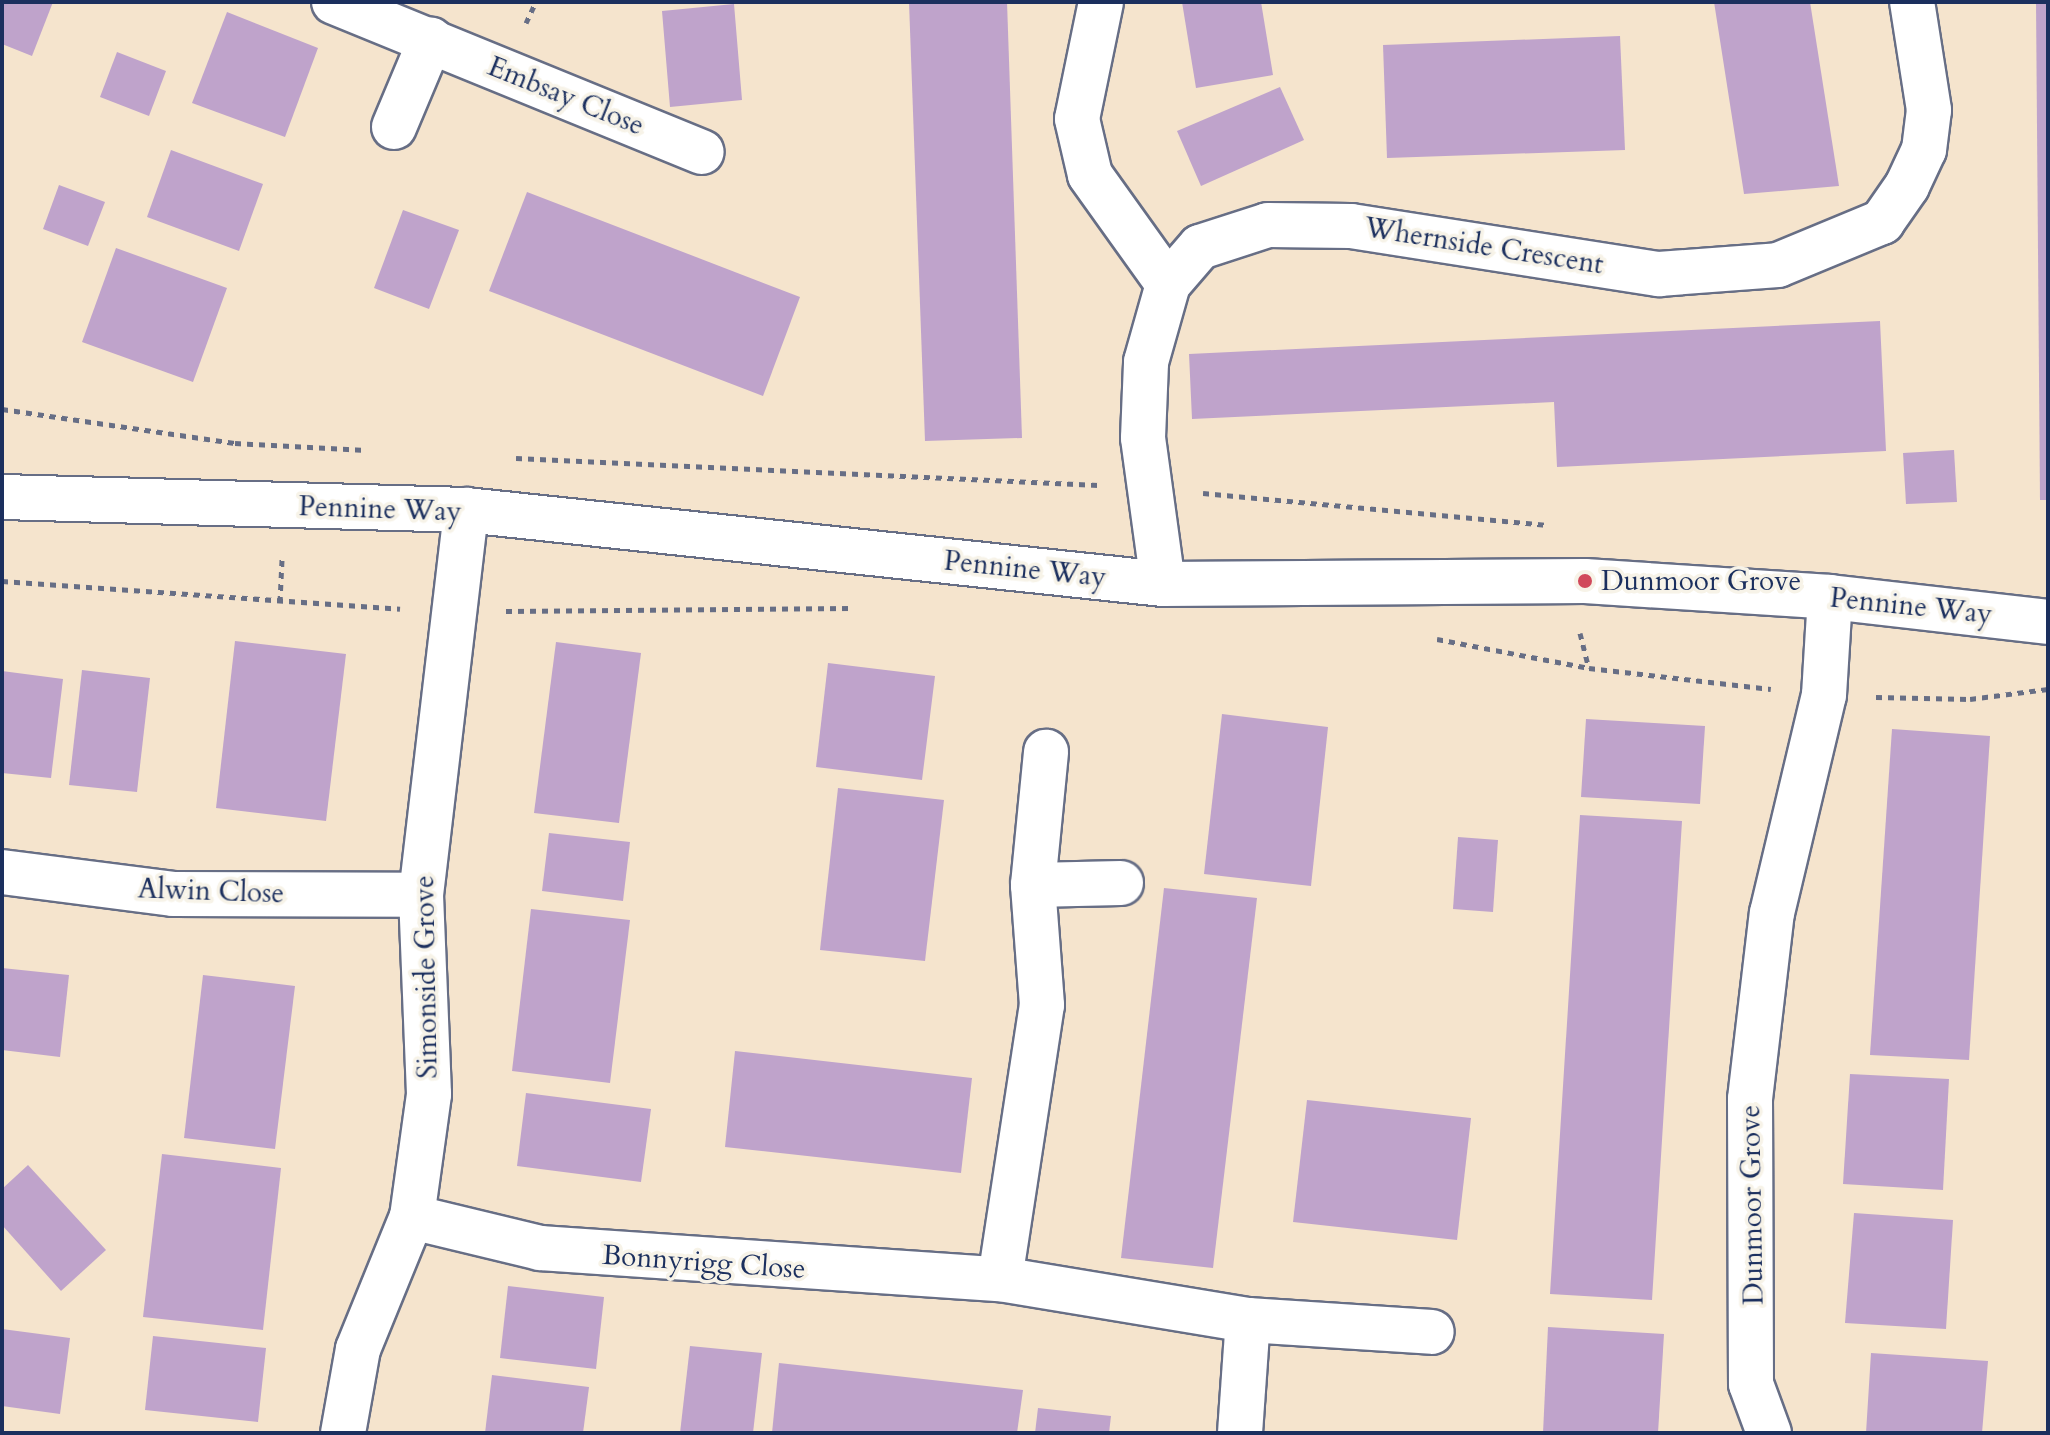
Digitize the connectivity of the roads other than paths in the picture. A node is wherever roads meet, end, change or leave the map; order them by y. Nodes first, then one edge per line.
1 (334, 2) edge
2 (1101, 2) edge
3 (1912, 2) edge
4 (431, 39) junction
5 (394, 127) dead end
6 (702, 152) dead end
7 (1168, 284) junction
8 (2, 497) edge
9 (466, 510) junction
10 (1163, 584) junction
11 (1830, 597) junction
12 (2048, 622) edge
13 (1046, 752) dead end
14 (2, 872) edge
15 (1121, 883) dead end
16 (1033, 885) junction
17 (421, 895) junction
18 (412, 1217) junction
19 (1000, 1279) junction
20 (1248, 1320) junction
21 (1432, 1332) dead end
22 (343, 1433) edge
23 (1240, 1433) edge
24 (1769, 1433) edge

1 - 4 street, Embsay Close
2 - 7 street
3 - 7 street, Whernside Crescent
4 - 5 street
4 - 6 street, Embsay Close
7 - 10 street, Whernside Crescent
8 - 9 street, Pennine Way
9 - 10 street, Pennine Way
9 - 17 street, Simonside Grove
10 - 11 street, Pennine Way
11 - 12 street, Pennine Way
11 - 24 street, Dunmoor Grove
13 - 16 street
14 - 17 street, Alwin Close
15 - 16 street
16 - 19 street
17 - 18 street, Simonside Grove
18 - 19 street, Bonnyrigg Close
18 - 22 street, Simonside Grove
19 - 20 street, Bonnyrigg Close
20 - 21 street, Bonnyrigg Close
20 - 23 street

